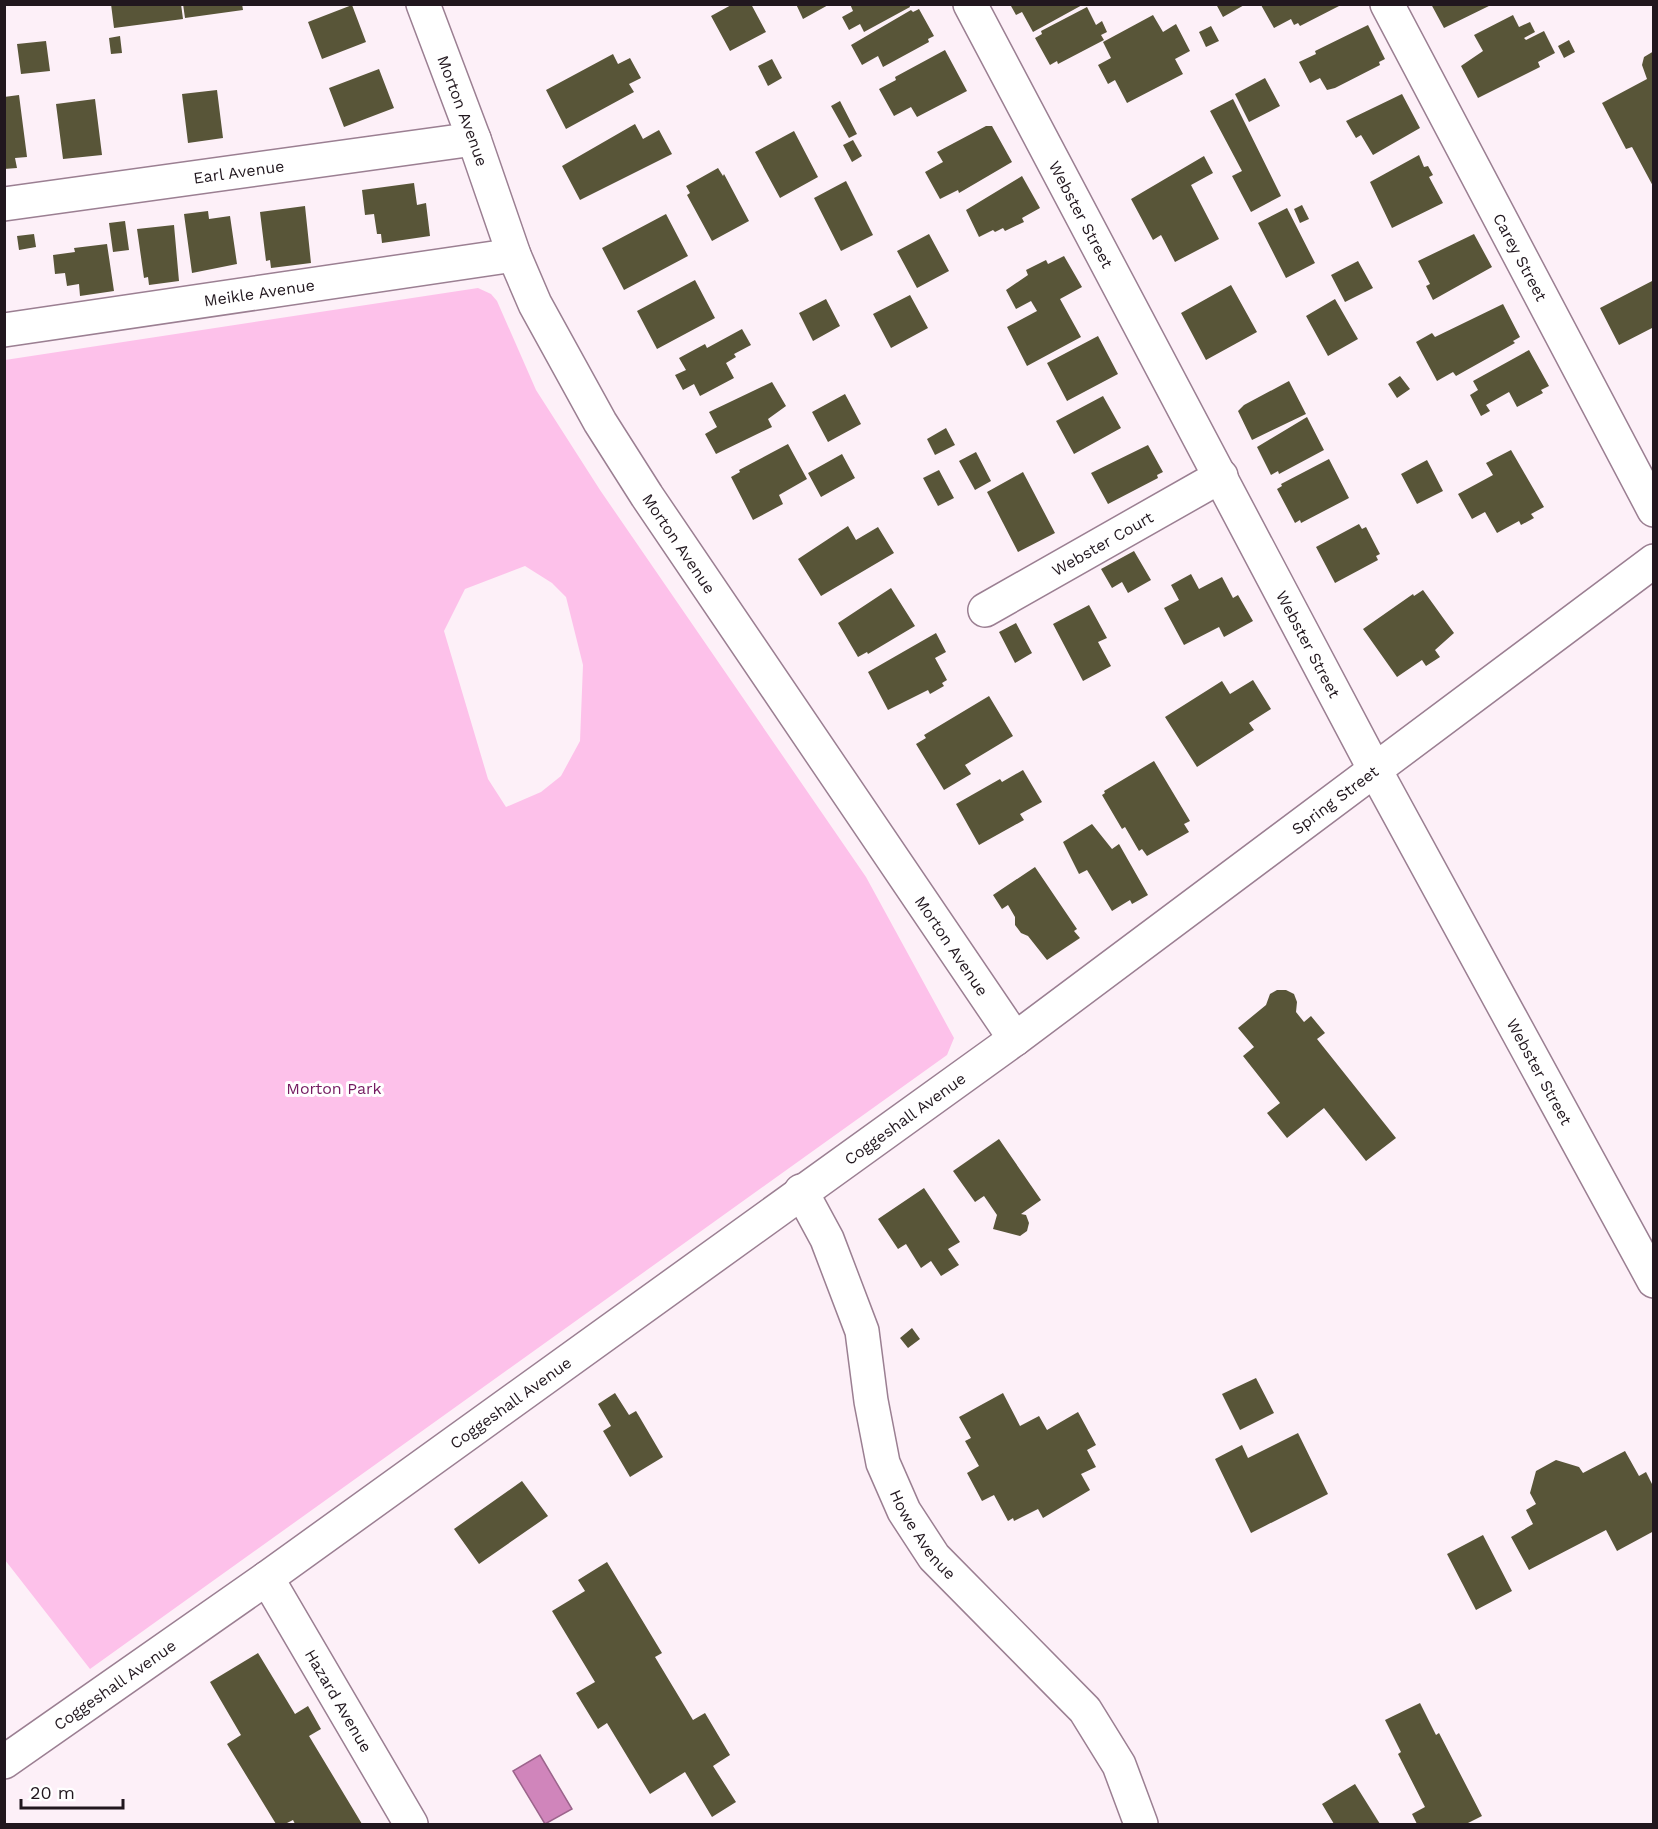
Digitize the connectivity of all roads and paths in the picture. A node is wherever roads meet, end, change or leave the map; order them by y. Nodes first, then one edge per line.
1 (423, 4) edge
2 (970, 4) edge
3 (1387, 4) edge
4 (474, 139) junction
5 (4, 204) edge
6 (514, 255) junction
7 (4, 330) edge
8 (1221, 476) junction
9 (1653, 510) edge
10 (1653, 561) edge
11 (985, 610) dead end
12 (1375, 770) junction
13 (1015, 1039) junction
14 (801, 1191) junction
15 (1653, 1281) edge
16 (267, 1578) junction
17 (4, 1762) edge
18 (411, 1824) edge
19 (1141, 1824) edge

1 - 4 street, Morton Avenue
2 - 8 street, Webster Street
3 - 9 street, Carey Street
4 - 5 street, Earl Avenue
4 - 6 street, Morton Avenue
6 - 7 street, Meikle Avenue
6 - 13 street, Morton Avenue
8 - 11 street, Webster Court
8 - 12 street, Webster Street
10 - 12 street, Spring Street
12 - 13 street, Spring Street
12 - 15 street, Webster Street
13 - 14 street, Coggeshall Avenue
14 - 16 street, Coggeshall Avenue
14 - 19 street, Howe Avenue
16 - 17 street, Coggeshall Avenue
16 - 18 street, Hazard Avenue

